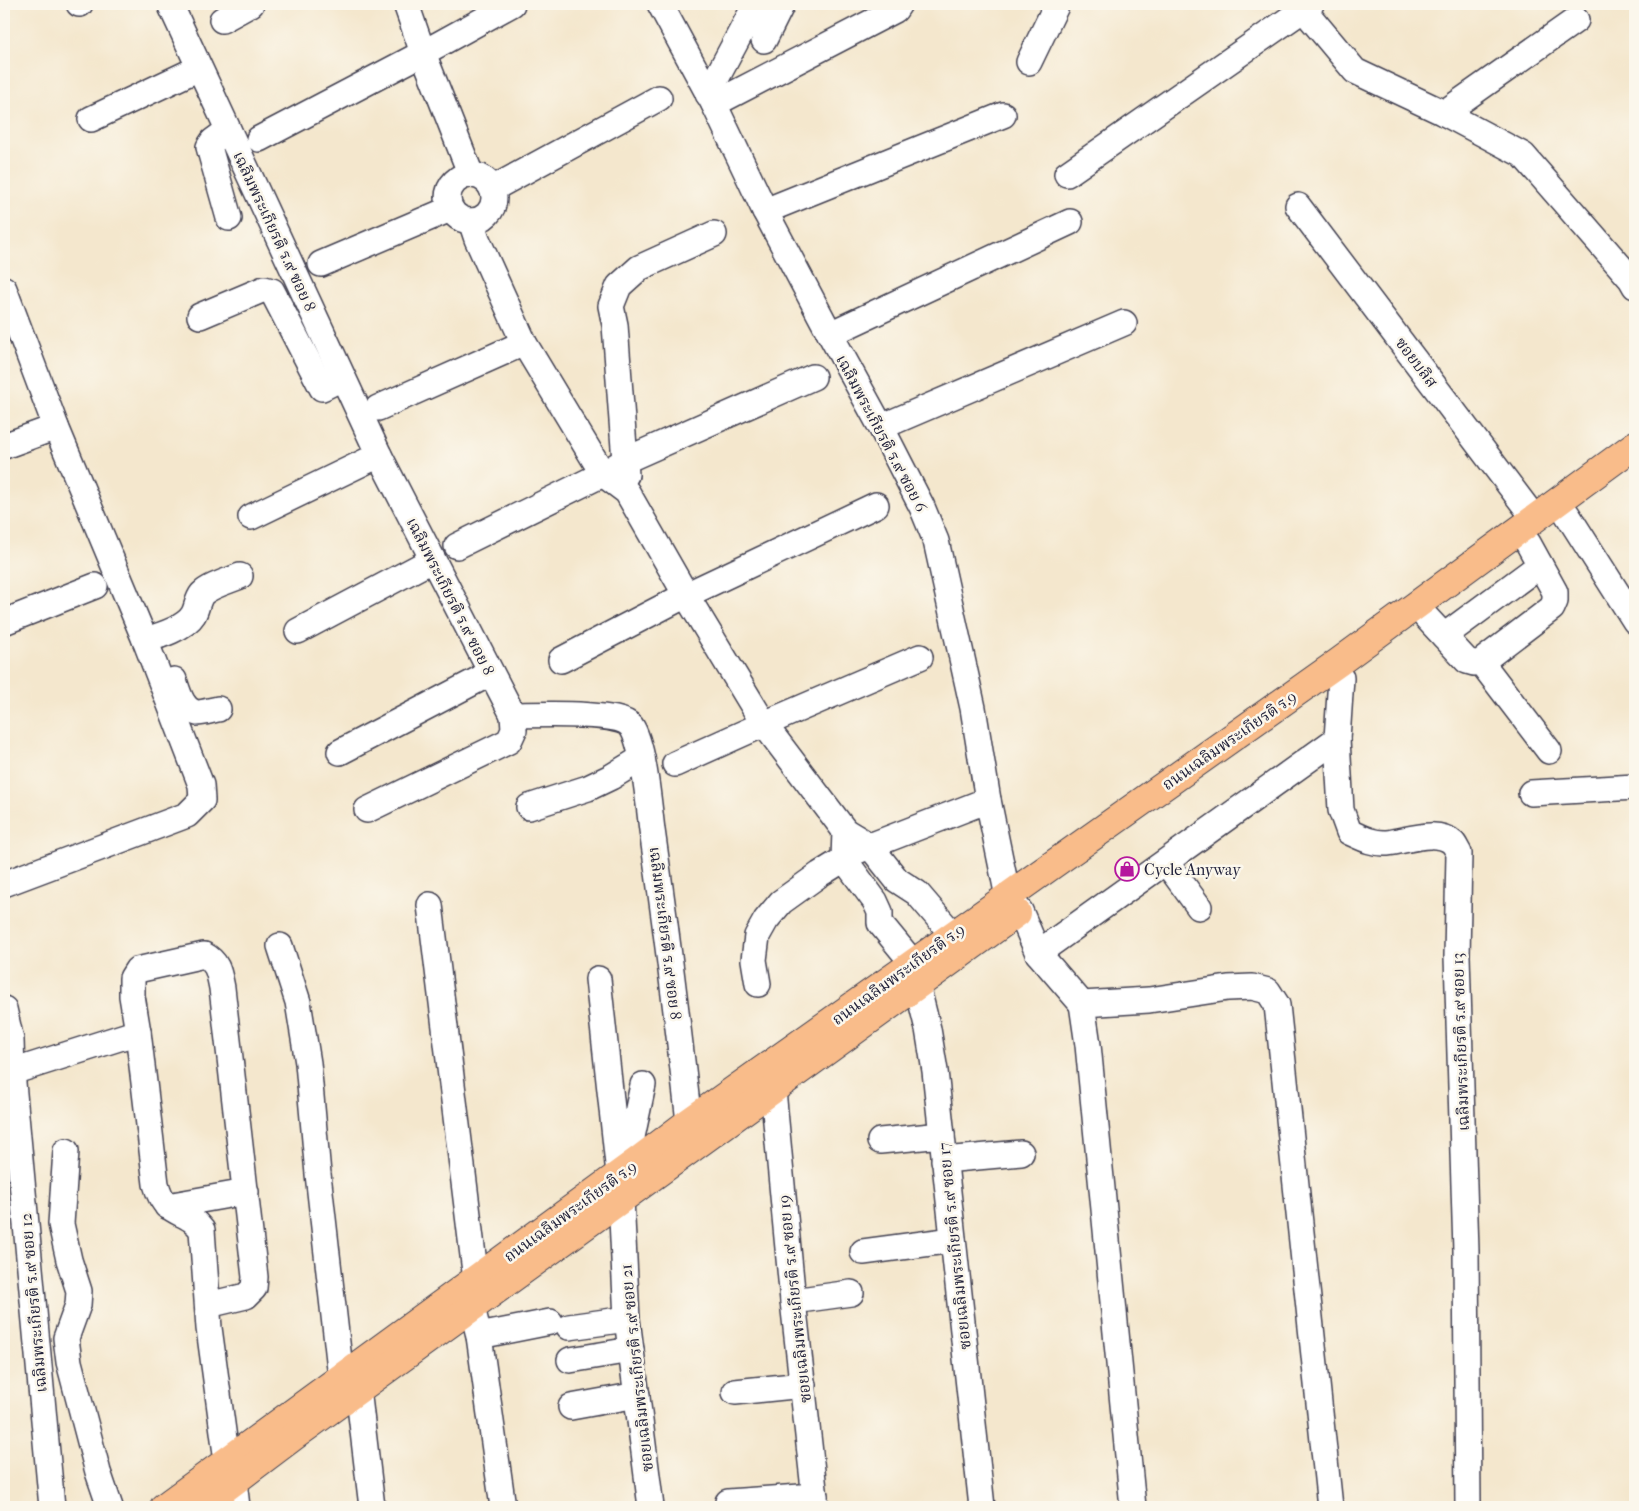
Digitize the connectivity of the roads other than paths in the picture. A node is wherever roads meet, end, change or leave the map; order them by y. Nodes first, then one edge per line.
1 (170, 4) edge
2 (251, 4) edge
3 (406, 4) edge
4 (512, 4) edge
5 (660, 4) edge
6 (756, 4) edge
7 (782, 4) edge
8 (899, 4) edge
9 (1057, 4) edge
10 (1304, 5) edge
11 (222, 20) dead end
12 (1576, 20) dead end
13 (764, 40) dead end
14 (423, 53) junction
15 (1029, 62) dead end
16 (199, 68) junction
17 (659, 98) dead end
18 (711, 99) junction
19 (1444, 113) junction
20 (1003, 115) dead end
21 (91, 119) dead end
22 (228, 130) junction
23 (259, 139) dead end
24 (1067, 174) dead end
25 (471, 175) junction
26 (492, 189) junction
27 (1298, 206) dead end
28 (765, 211) junction
29 (461, 215) junction
30 (229, 218) dead end
31 (1070, 222) dead end
32 (714, 234) dead end
33 (322, 264) dead end
34 (1635, 286) edge
35 (4, 289) edge
36 (200, 316) dead end
37 (1124, 323) dead end
38 (830, 334) junction
39 (524, 342) junction
40 (814, 377) dead end
41 (342, 378) junction
42 (378, 408) dead end
43 (56, 427) junction
44 (881, 427) junction
45 (1635, 445) edge
46 (4, 446) edge
47 (379, 454) junction
48 (626, 460) junction
49 (1635, 465) edge
50 (603, 474) junction
51 (627, 492) junction
52 (876, 505) dead end
53 (1567, 514) junction
54 (251, 517) dead end
55 (1531, 539) junction
56 (457, 546) dead end
57 (432, 560) junction
58 (240, 576) dead end
59 (95, 586) dead end
60 (686, 595) junction
61 (1429, 619) junction
62 (4, 622) edge
63 (1635, 622) edge
64 (298, 631) dead end
65 (152, 638) junction
66 (920, 657) dead end
67 (561, 660) dead end
68 (1481, 662) junction
69 (491, 673) junction
70 (1341, 678) junction
71 (218, 709) dead end
72 (513, 715) junction
73 (764, 724) junction
74 (1337, 739) junction
75 (1549, 751) dead end
76 (340, 752) dead end
77 (642, 758) junction
78 (675, 764) dead end
79 (1635, 787) edge
80 (1531, 793) dead end
81 (988, 800) junction
82 (529, 807) dead end
83 (368, 810) dead end
84 (845, 831) junction
85 (870, 846) junction
86 (844, 859) junction
87 (1166, 862) junction
88 (4, 884) edge
89 (1014, 904) junction
90 (430, 905) dead end
91 (1199, 907) dead end
92 (953, 935) junction
93 (280, 946) dead end
94 (1038, 953) junction
95 (914, 976) junction
96 (598, 979) dead end
97 (758, 984) dead end
98 (1082, 1004) junction
99 (4, 1009) edge
100 (138, 1032) junction
101 (12, 1072) junction
102 (642, 1085) dead end
103 (773, 1090) junction
104 (689, 1122) junction
105 (942, 1135) junction
106 (880, 1141) dead end
107 (66, 1151) dead end
108 (1022, 1153) dead end
109 (944, 1160) junction
110 (627, 1177) junction
111 (246, 1192) junction
112 (167, 1206) junction
113 (953, 1240) junction
114 (863, 1252) dead end
115 (476, 1280) junction
116 (851, 1293) dead end
117 (793, 1301) junction
118 (208, 1305) junction
119 (472, 1307) junction
120 (627, 1319) junction
121 (479, 1336) junction
122 (631, 1350) junction
123 (570, 1360) dead end
124 (350, 1383) junction
125 (803, 1385) junction
126 (735, 1392) dead end
127 (637, 1395) junction
128 (571, 1407) dead end
129 (233, 1483) edge
130 (728, 1502) dead end
131 (815, 1502) edge
132 (52, 1507) edge
133 (110, 1507) edge
134 (164, 1507) edge
135 (200, 1507) edge
136 (372, 1507) edge
137 (499, 1507) edge
138 (651, 1507) edge
139 (982, 1507) edge
140 (1133, 1507) edge
141 (1330, 1507) edge
142 (1468, 1507) edge

1 - 16 street, เฉลิมพระเกียรติ ร.๙ ซอย 8
2 - 11 street
3 - 14 street
4 - 14 street
5 - 18 street, เฉลิมพระเกียรติ ร.๙ ซอย 6
6 - 18 street
7 - 13 street
8 - 18 street
9 - 15 street
10 - 19 street
10 - 24 street
12 - 19 street
14 - 23 street
14 - 25 street
16 - 21 street
16 - 22 street, เฉลิมพระเกียรติ ร.๙ ซอย 8
17 - 26 street
18 - 28 street, เฉลิมพระเกียรติ ร.๙ ซอย 6
19 - 34 street
20 - 28 street
22 - 30 street
22 - 41 street, เฉลิมพระเกียรติ ร.๙ ซอย 8
25 - 26 street
25 - 29 street
26 - 29 street
27 - 55 street, ซอยบลิส
28 - 38 street, เฉลิมพระเกียรติ ร.๙ ซอย 6
29 - 33 street
29 - 39 street
31 - 38 street
32 - 48 street
35 - 43 street
36 - 41 street
37 - 44 street
38 - 44 street, เฉลิมพระเกียรติ ร.๙ ซอย 6
39 - 42 street
39 - 50 street
40 - 48 street
41 - 47 street, เฉลิมพระเกียรติ ร.๙ ซอย 8
43 - 46 street
43 - 65 street
44 - 81 street, เฉลิมพระเกียรติ ร.๙ ซอย 6
45 - 55 main road, ถนนเฉลิมพระเกียรติ ร.9
47 - 54 street
47 - 57 street, เฉลิมพระเกียรติ ร.๙ ซอย 8
48 - 50 street
48 - 51 street
49 - 53 main road, ถนนเฉลิมพระเกียรติ ร.9
50 - 51 street
50 - 56 street
51 - 60 street
52 - 60 street
53 - 55 main road, ถนนเฉลิมพระเกียรติ ร.9
53 - 63 street
55 - 61 main road, ถนนเฉลิมพระเกียรติ ร.9
55 - 68 street, ซอยบลิส
57 - 64 street
57 - 69 street, เฉลิมพระเกียรติ ร.๙ ซอย 8
58 - 65 street
59 - 62 street
60 - 67 street
60 - 73 street
61 - 68 street
61 - 70 main road, ถนนเฉลิมพระเกียรติ ร.9
61 - 89 main road, ถนนเฉลิมพระเกียรติ ร.9
65 - 71 street
65 - 88 street
66 - 73 street
68 - 75 street
69 - 72 street, เฉลิมพระเกียรติ ร.๙ ซอย 8
69 - 76 street
70 - 74 street, เฉลิมพระเกียรติ ร.๙ ซอย 13
70 - 89 main road, ถนนเฉลิมพระเกียรติ ร.9
72 - 77 street, เฉลิมพระเกียรติ ร.๙ ซอย 8
72 - 83 street
73 - 78 street
73 - 84 street
74 - 87 street
74 - 142 street, เฉลิมพระเกียรติ ร.๙ ซอย 13
77 - 82 street
77 - 104 street, เฉลิมพระเกียรติ ร.๙ ซอย 8
79 - 80 street
81 - 85 street
81 - 89 street, เฉลิมพระเกียรติ ร.๙ ซอย 6
84 - 85 street
84 - 86 street
85 - 86 street
85 - 92 street
86 - 95 street
86 - 97 street
87 - 91 street
87 - 94 street
89 - 92 main road, ถนนเฉลิมพระเกียรติ ร.9
89 - 94 street, เฉลิมพระเกียรติ ร.๙ ซอย 6
89 - 95 main road, ถนนเฉลิมพระเกียรติ ร.9
90 - 115 street
92 - 95 main road, ถนนเฉลิมพระเกียรติ ร.9
93 - 124 street
94 - 98 street, เฉลิมพระเกียรติ ร.๙ ซอย 6
95 - 103 main road, ถนนเฉลิมพระเกียรติ ร.9
95 - 104 main road, ถนนเฉลิมพระเกียรติ ร.9
95 - 105 street, ซอยเฉลิมพระเกียรติ ร.๙ ซอย 17
96 - 110 street
98 - 140 street
98 - 141 street
99 - 101 street, เฉลิมพระเกียรติ ร.๙ ซอย 12
100 - 101 street
100 - 111 street
100 - 112 street
101 - 132 street, เฉลิมพระเกียรติ ร.๙ ซอย 12
102 - 110 street
103 - 110 main road, ถนนเฉลิมพระเกียรติ ร.9
103 - 117 street, ซอยเฉลิมพระเกียรติ ร.๙ ซอย 19
104 - 110 main road, ถนนเฉลิมพระเกียรติ ร.9
105 - 106 street
105 - 109 street, ซอยเฉลิมพระเกียรติ ร.๙ ซอย 17
107 - 133 street
108 - 109 street
109 - 113 street, ซอยเฉลิมพระเกียรติ ร.๙ ซอย 17
110 - 115 main road, ถนนเฉลิมพระเกียรติ ร.9
110 - 119 main road, ถนนเฉลิมพระเกียรติ ร.9
110 - 120 street, ซอยเฉลิมพระเกียรติ ร.๙ ซอย 21
111 - 112 street
111 - 118 street
112 - 118 street
113 - 114 street
113 - 139 street, ซอยเฉลิมพระเกียรติ ร.๙ ซอย 17
115 - 124 main road, ถนนเฉลิมพระเกียรติ ร.9
116 - 117 street
117 - 125 street, ซอยเฉลิมพระเกียรติ ร.๙ ซอย 19
118 - 129 street
119 - 121 street
119 - 124 main road, ถนนเฉลิมพระเกียรติ ร.9
120 - 121 street
120 - 122 street, ซอยเฉลิมพระเกียรติ ร.๙ ซอย 21
121 - 137 street
122 - 123 street
122 - 127 street, ซอยเฉลิมพระเกียรติ ร.๙ ซอย 21
124 - 129 main road, ถนนเฉลิมพระเกียรติ ร.9
124 - 136 street
125 - 126 street
125 - 131 street, ซอยเฉลิมพระเกียรติ ร.๙ ซอย 19
127 - 128 street
127 - 138 street, ซอยเฉลิมพระเกียรติ ร.๙ ซอย 21
129 - 134 main road, ถนนเฉลิมพระเกียรติ ร.9
129 - 135 main road, ถนนเฉลิมพระเกียรติ ร.9
130 - 131 street

